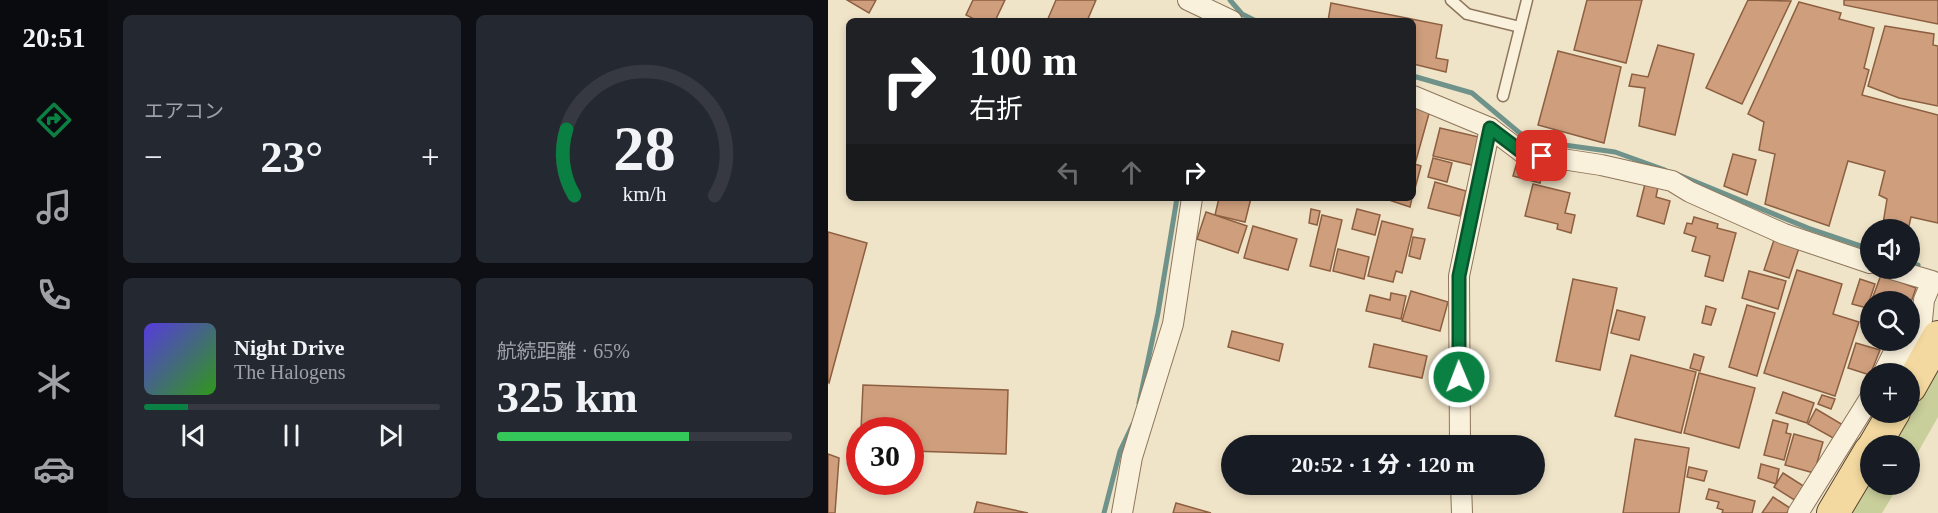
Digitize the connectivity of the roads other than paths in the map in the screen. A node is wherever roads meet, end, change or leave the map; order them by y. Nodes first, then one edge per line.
1 (1188, 0) edge
2 (1451, 0) edge
3 (1527, 0) edge
4 (1221, 18) edge
5 (1520, 27) junction
6 (1503, 96) dead end
7 (1416, 97) edge
8 (1490, 128) junction
9 (1192, 201) edge
10 (1860, 260) edge
11 (1920, 275) edge
12 (1935, 278) edge
13 (1924, 300) junction
14 (1920, 306) edge
15 (1938, 337) edge
16 (1908, 363) edge
17 (1920, 368) edge
18 (1860, 414) edge
19 (1460, 435) edge
20 (1860, 468) edge
21 (1461, 495) edge
22 (1122, 513) edge
23 (1462, 513) edge
24 (1798, 513) edge
25 (1833, 513) edge

1 - 4 street
2 - 5 lane
3 - 5 lane
5 - 6 lane
7 - 8 street
8 - 10 street
8 - 19 street
9 - 22 street
11 - 12 street
12 - 13 street
13 - 14 street
13 - 16 street
15 - 17 main road
18 - 24 street
20 - 25 main road
21 - 23 street

